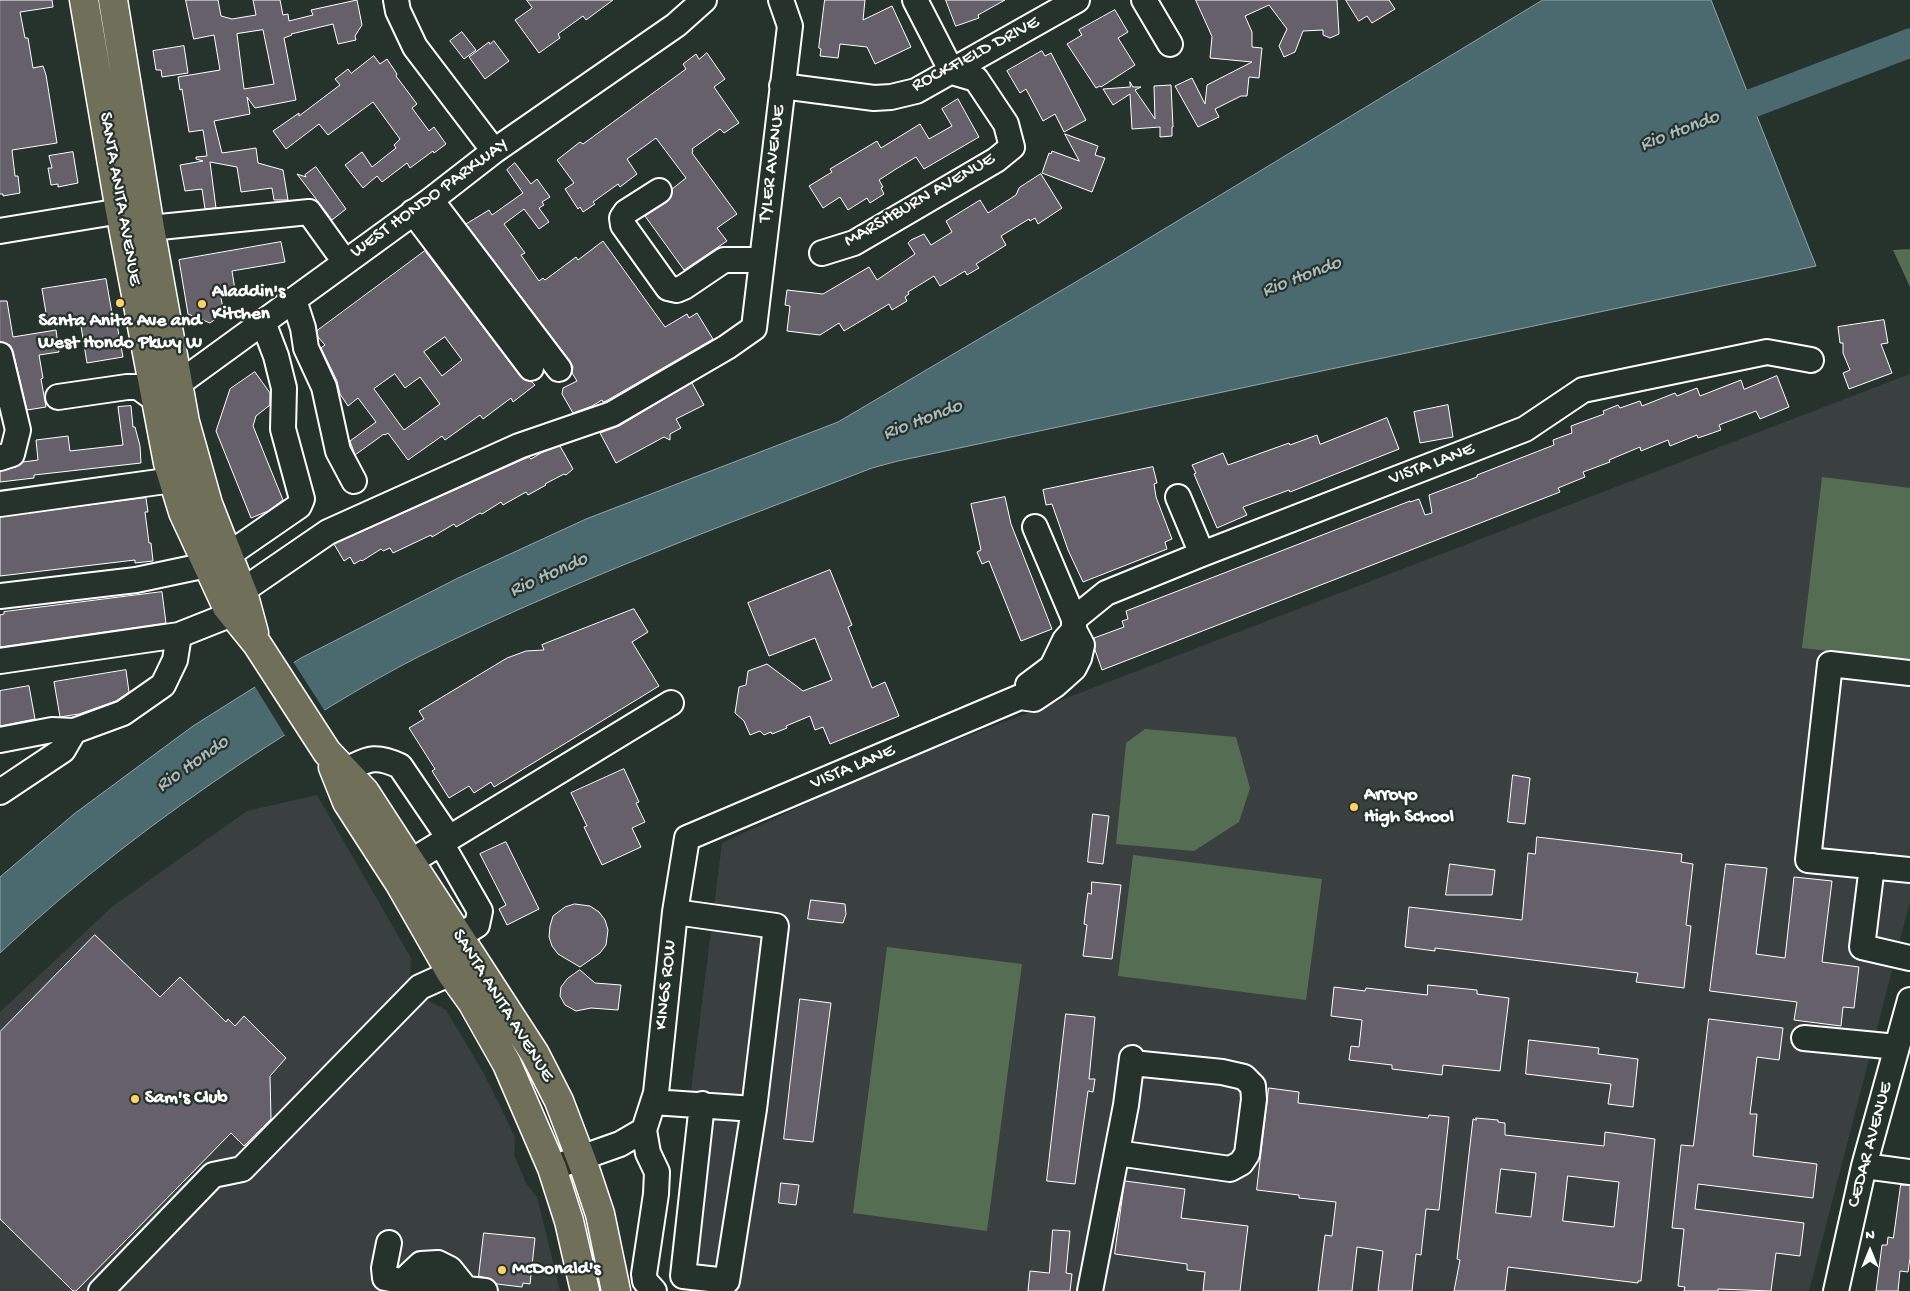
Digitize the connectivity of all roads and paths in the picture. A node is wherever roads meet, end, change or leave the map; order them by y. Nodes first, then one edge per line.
1 (84, 0) edge
2 (114, 0) edge
3 (396, 0) edge
4 (704, 0) edge
5 (782, 0) edge
6 (915, 0) edge
7 (1077, 0) edge
8 (1144, 0) edge
9 (1170, 44) dead end
10 (952, 72) junction
11 (782, 86) junction
12 (494, 151) junction
13 (659, 191) dead end
14 (422, 206) junction
15 (120, 211) junction
16 (148, 217) junction
17 (0, 231) edge
18 (822, 253) dead end
19 (762, 260) junction
20 (344, 262) junction
21 (294, 300) junction
22 (263, 322) junction
23 (0, 355) edge
24 (1811, 360) dead end
25 (531, 368) dead end
26 (559, 369) dead end
27 (178, 384) junction
28 (58, 397) dead end
29 (156, 400) junction
30 (0, 458) edge
31 (173, 480) junction
32 (354, 481) dead end
33 (1178, 497) dead end
34 (0, 504) edge
35 (1035, 527) dead end
36 (1202, 554) junction
37 (217, 560) junction
38 (0, 596) edge
39 (240, 604) junction
40 (1074, 625) junction
41 (179, 635) junction
42 (0, 661) edge
43 (1910, 673) edge
44 (671, 703) dead end
45 (74, 731) junction
46 (0, 740) edge
47 (336, 765) junction
48 (0, 792) edge
49 (687, 838) joint
50 (445, 840) junction
51 (400, 866) junction
52 (1872, 866) junction
53 (1910, 870) edge
54 (675, 912) junction
55 (459, 936) junction
56 (1910, 958) edge
57 (451, 973) junction
58 (1910, 1000) edge
59 (518, 1027) junction
60 (1804, 1038) dead end
61 (1897, 1047) junction
62 (653, 1102) junction
63 (702, 1104) junction
64 (754, 1109) junction
65 (644, 1130) junction
66 (1117, 1153) junction
67 (581, 1158) junction
68 (1864, 1166) junction
69 (552, 1168) junction
70 (1910, 1172) edge
71 (389, 1243) dead end
72 (683, 1284) edge
73 (728, 1286) edge
74 (475, 1290) edge
75 (101, 1291) edge
76 (585, 1291) edge
77 (616, 1291) edge
78 (654, 1291) edge
79 (1090, 1291) edge
80 (1836, 1291) edge

1 - 15 main road, SANTA ANITA AVENUE
2 - 16 main road, SANTA ANITA AVENUE
3 - 12 street
4 - 12 street, WEST HONDO PARKWAY
5 - 11 street, TYLER AVENUE
6 - 10 street
7 - 10 street, ROCKFIELD DRIVE
8 - 9 street
10 - 11 street, ROCKFIELD DRIVE
10 - 18 street, MARSHBURN AVENUE
11 - 19 street, TYLER AVENUE
12 - 14 street, WEST HONDO PARKWAY
13 - 19 street
14 - 20 street, WEST HONDO PARKWAY
14 - 25 street
14 - 26 street
15 - 16 street
15 - 17 street
15 - 29 main road, SANTA ANITA AVENUE
16 - 20 street
16 - 27 main road, SANTA ANITA AVENUE
19 - 39 street, TYLER AVENUE
20 - 21 street, WEST HONDO PARKWAY
21 - 22 street, WEST HONDO PARKWAY
21 - 32 street
22 - 27 street, WEST HONDO PARKWAY
22 - 37 street
23 - 30 street
24 - 36 street, VISTA LANE
27 - 29 street, WEST HONDO PARKWAY
27 - 37 main road, SANTA ANITA AVENUE
28 - 29 street
29 - 31 main road, SANTA ANITA AVENUE
31 - 34 street
31 - 37 main road, SANTA ANITA AVENUE
33 - 36 street
35 - 40 street
36 - 40 street, VISTA LANE
37 - 38 street
37 - 39 main road, SANTA ANITA AVENUE
39 - 41 street
39 - 47 main road, SANTA ANITA AVENUE
40 - 49 street, VISTA LANE
41 - 42 street
41 - 45 street
43 - 52 street
44 - 50 street
45 - 46 street
45 - 48 street
47 - 50 street
47 - 51 main road, SANTA ANITA AVENUE
49 - 54 street, KINGS ROW
50 - 51 street
50 - 55 street
51 - 55 main road, SANTA ANITA AVENUE
51 - 57 main road, SANTA ANITA AVENUE
52 - 53 street
52 - 56 street
54 - 62 street, KINGS ROW
54 - 64 street
55 - 59 main road, SANTA ANITA AVENUE
57 - 59 main road
57 - 69 main road, SANTA ANITA AVENUE
57 - 75 street
58 - 61 street, CEDAR AVENUE
59 - 67 main road, SANTA ANITA AVENUE
60 - 61 street
61 - 68 street, CEDAR AVENUE
62 - 63 street
62 - 65 street, KINGS ROW
63 - 64 street
63 - 72 street
64 - 73 street
65 - 67 street
65 - 78 street, KINGS ROW
66 - 66 street
66 - 79 street
67 - 69 street
67 - 77 main road, SANTA ANITA AVENUE
68 - 70 street
68 - 80 street, CEDAR AVENUE
69 - 76 main road, SANTA ANITA AVENUE
71 - 74 street
72 - 73 street

